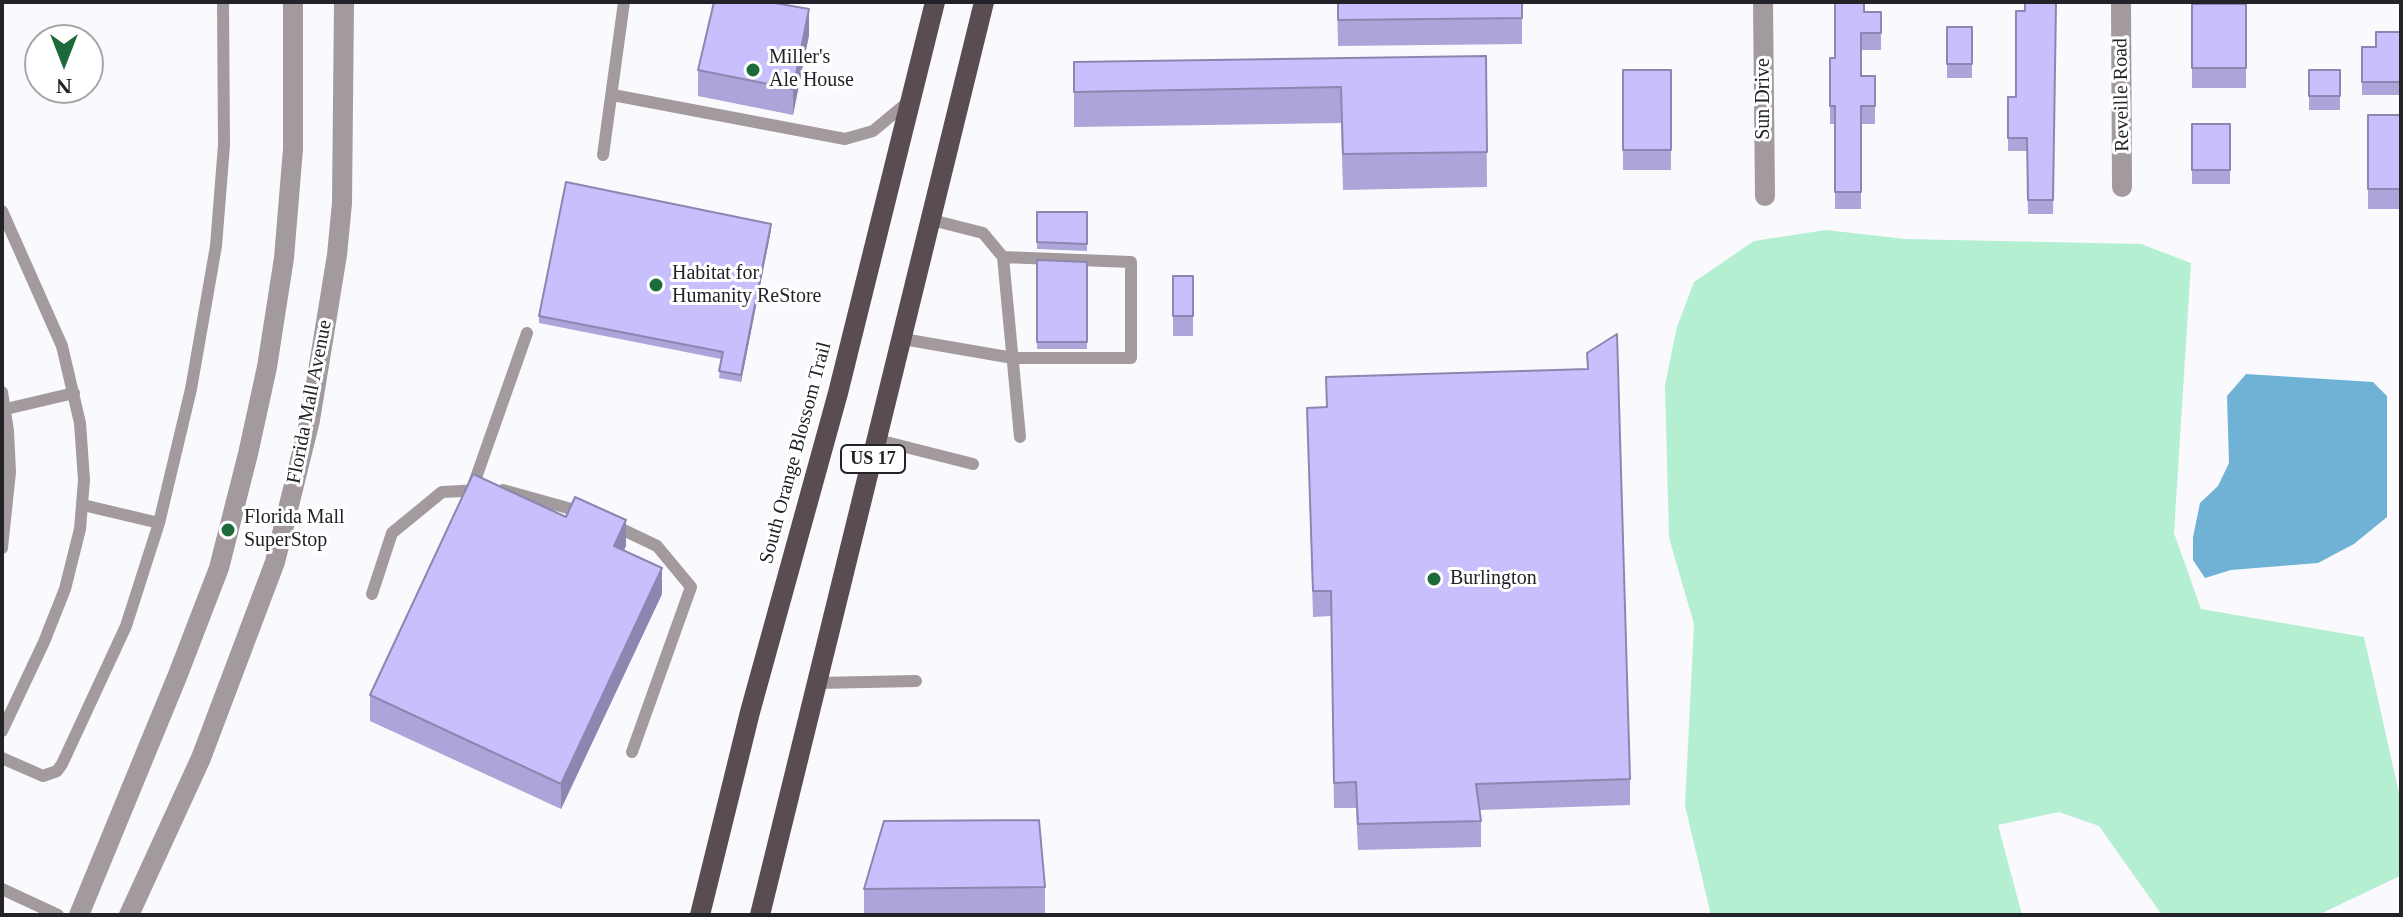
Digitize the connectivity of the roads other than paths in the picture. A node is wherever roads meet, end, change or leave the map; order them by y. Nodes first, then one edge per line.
1 (223, 2) edge
2 (293, 2) edge
3 (344, 2) edge
4 (624, 2) edge
5 (935, 2) edge
6 (984, 2) edge
7 (1763, 2) edge
8 (2121, 2) edge
9 (613, 95) junction
10 (911, 100) junction
11 (603, 155) dead end
12 (2122, 187) dead end
13 (1765, 196) dead end
14 (2, 211) edge
15 (932, 220) junction
16 (1003, 257) junction
17 (527, 333) dead end
18 (903, 339) junction
19 (1013, 358) junction
20 (2, 392) edge
21 (74, 393) junction
22 (6, 409) junction
23 (1020, 437) dead end
24 (878, 440) junction
25 (973, 464) dead end
26 (472, 490) junction
27 (83, 505) junction
28 (593, 515) edge
29 (606, 522) edge
30 (159, 523) junction
31 (2, 548) edge
32 (372, 594) dead end
33 (916, 681) dead end
34 (817, 683) junction
35 (2, 731) edge
36 (632, 752) dead end
37 (2, 758) edge
38 (2, 889) edge
39 (58, 915) edge
40 (79, 915) edge
41 (129, 915) edge
42 (700, 915) edge
43 (760, 915) edge

1 - 30 lane
2 - 40 street
3 - 41 street, Florida Mall Avenue
4 - 9 lane
5 - 10 main road, South Orange Blossom Trail / US 17
6 - 15 main road, US 17
7 - 13 street, Sun Drive
8 - 12 street, Reveille Road
9 - 10 lane
9 - 11 lane
10 - 42 main road, South Orange Blossom Trail / US 17
14 - 21 lane
15 - 16 lane
15 - 18 main road, US 17
16 - 19 lane
16 - 19 lane
17 - 26 lane
18 - 19 lane
18 - 24 main road, US 17
19 - 23 lane
20 - 22 lane
21 - 22 lane
21 - 27 lane
22 - 31 lane
24 - 25 lane
24 - 34 main road, US 17
26 - 28 lane
26 - 32 lane
27 - 30 lane
27 - 35 lane
29 - 36 lane
30 - 37 lane
33 - 34 lane
34 - 43 main road, US 17
38 - 39 lane

